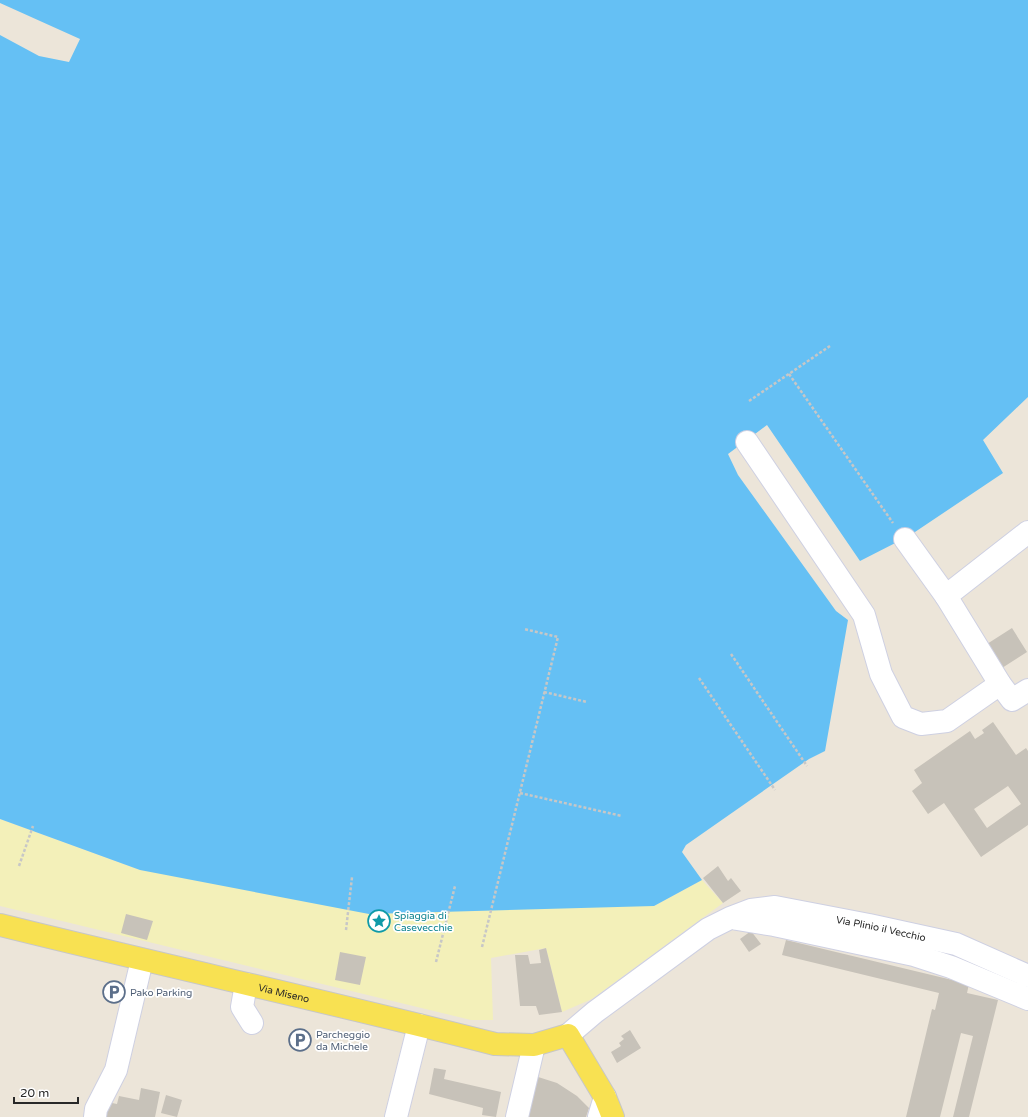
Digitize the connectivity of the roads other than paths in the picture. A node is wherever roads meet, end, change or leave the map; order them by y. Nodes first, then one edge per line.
1 (747, 442) dead end
2 (1028, 532) edge
3 (905, 539) road end
4 (946, 596) junction
5 (1000, 684) junction
6 (1028, 690) edge
7 (730, 918) junction
8 (0, 925) edge
9 (142, 960) junction
10 (1028, 976) edge
11 (246, 984) junction
12 (1028, 999) edge
13 (252, 1023) dead end
14 (419, 1025) junction
15 (568, 1035) junction
16 (534, 1045) junction
17 (602, 1107) edge
18 (95, 1117) edge
19 (396, 1117) edge
20 (517, 1117) edge
21 (613, 1117) edge

1 - 5 street
2 - 4 street
3 - 4 street
4 - 5 street
5 - 6 street
7 - 10 street, Via Plinio il Vecchio
7 - 12 street, Via Plinio il Vecchio
7 - 15 street, Via Plinio il Vecchio
8 - 9 main road, Via Miseno
9 - 11 main road, Via Miseno
9 - 18 street
11 - 13 street
11 - 14 main road, Via Miseno
14 - 16 main road, Via Miseno
14 - 19 street
15 - 16 main road, Via Miseno
15 - 17 main road
16 - 20 street
17 - 21 main road

